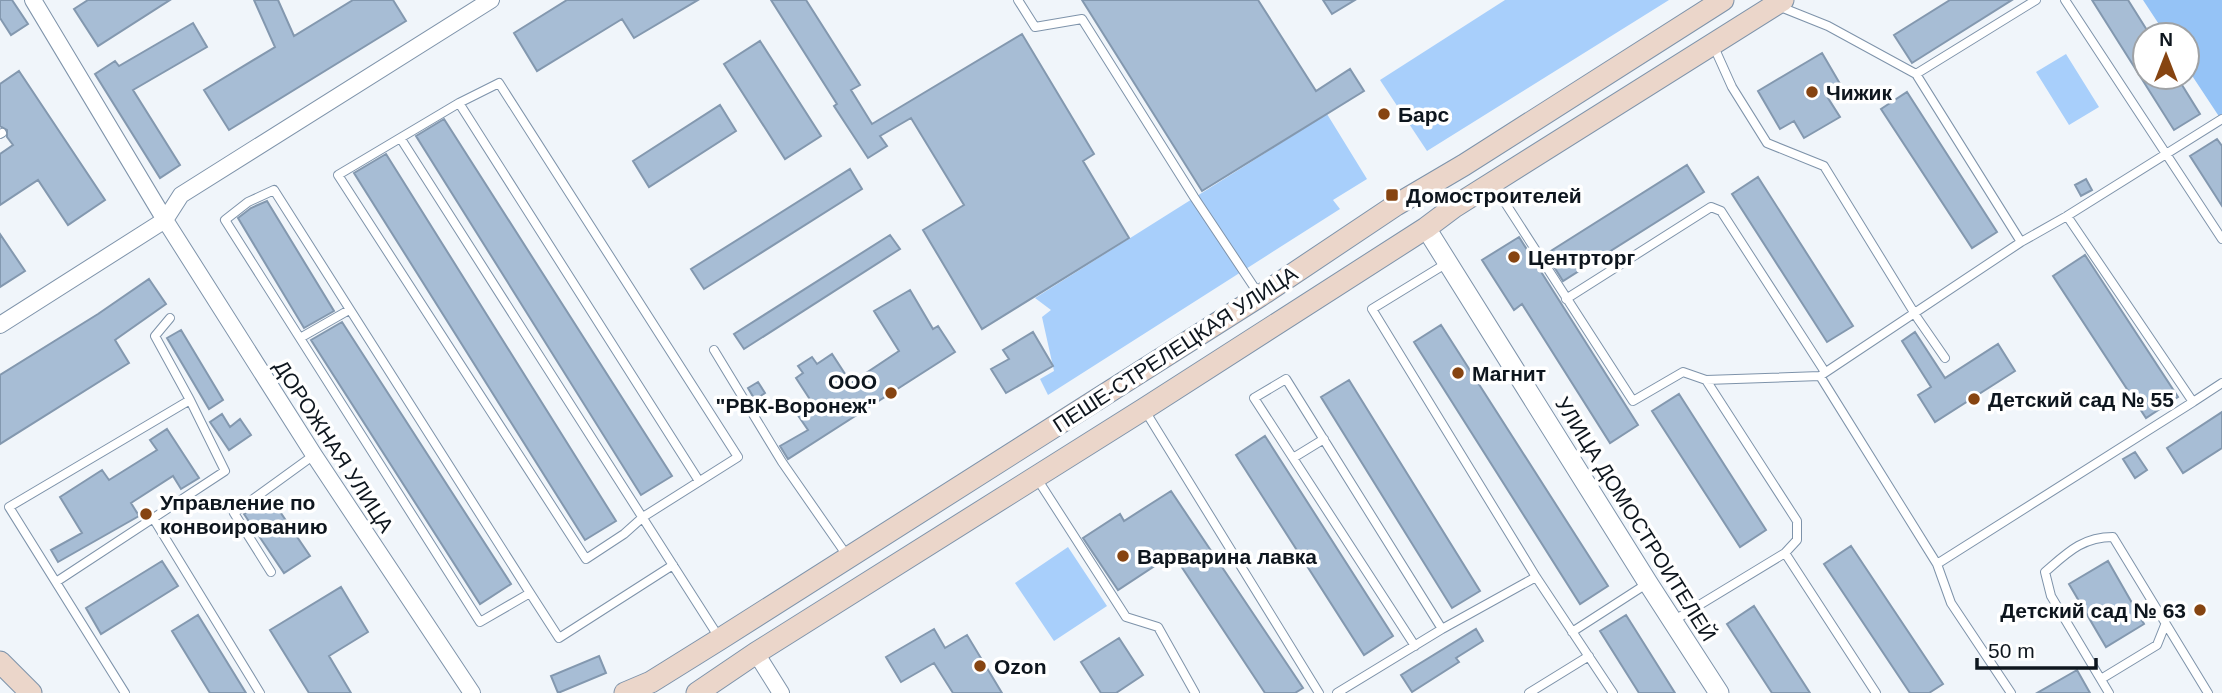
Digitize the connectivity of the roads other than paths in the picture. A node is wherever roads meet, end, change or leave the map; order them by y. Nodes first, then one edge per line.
1 (33, 0) edge
2 (491, 0) edge
3 (1018, 0) edge
4 (1723, 0) edge
5 (2036, 0) edge
6 (2064, 0) edge
7 (1779, 3) edge
8 (1713, 44) junction
9 (1916, 74) junction
10 (458, 103) junction
11 (2222, 119) edge
12 (401, 139) junction
13 (2167, 154) junction
14 (1493, 184) junction
15 (2067, 216) junction
16 (165, 220) junction
17 (1426, 228) junction
18 (2222, 239) edge
19 (2021, 242) junction
20 (1447, 263) junction
21 (1260, 296) junction
22 (1566, 299) junction
23 (349, 310) junction
24 (1914, 312) junction
25 (170, 318) dead end
26 (0, 325) edge
27 (300, 338) junction
28 (715, 350) dead end
29 (1945, 358) dead end
30 (1823, 374) junction
31 (1706, 380) junction
32 (2222, 383) edge
33 (191, 400) junction
34 (2193, 402) junction
35 (1144, 409) junction
36 (1324, 439) junction
37 (313, 455) junction
38 (1293, 458) junction
39 (1036, 477) junction
40 (699, 481) junction
41 (643, 517) junction
42 (153, 518) junction
43 (1785, 553) junction
44 (848, 557) junction
45 (1937, 564) junction
46 (673, 565) junction
47 (271, 572) dead end
48 (1536, 577) junction
49 (56, 582) junction
50 (1648, 583) junction
51 (530, 593) junction
52 (1673, 621) junction
53 (2165, 625) junction
54 (1442, 629) junction
55 (1572, 632) junction
56 (720, 639) junction
57 (1415, 646) junction
58 (756, 653) junction
59 (1589, 656) junction
60 (0, 662) edge
61 (2101, 679) junction
62 (31, 693) edge
63 (125, 693) edge
64 (260, 693) edge
65 (472, 693) edge
66 (625, 693) edge
67 (697, 693) edge
68 (781, 693) edge
69 (1195, 693) edge
70 (1319, 693) edge
71 (1337, 693) edge
72 (1529, 693) edge
73 (1613, 693) edge
74 (1719, 693) edge
75 (1877, 693) edge
76 (2011, 693) edge
77 (2109, 693) edge
78 (2208, 693) edge

1 - 16 street, ДОРОЖНАЯ УЛИЦА
2 - 16 street
3 - 21 lane
4 - 21 main road, ПЕШЕ-СТРЕЛЕЦКАЯ УЛИЦА
5 - 9 lane
6 - 13 lane
7 - 8 main road, ПЕШЕ-СТРЕЛЕЦКАЯ УЛИЦА
7 - 9 lane
8 - 14 main road, ПЕШЕ-СТРЕЛЕЦКАЯ УЛИЦА
8 - 24 lane
9 - 19 lane
10 - 12 lane
10 - 40 lane
10 - 40 lane
11 - 13 lane
12 - 41 lane
12 - 41 lane
13 - 15 lane
13 - 18 lane
14 - 17 main road, ПЕШЕ-СТРЕЛЕЦКАЯ УЛИЦА
14 - 22 lane
15 - 19 lane
15 - 34 lane
16 - 26 street
16 - 37 street, ДОРОЖНАЯ УЛИЦА
17 - 20 street, УЛИЦА ДОМОСТРОИТЕЛЕЙ
17 - 35 main road, ПЕШЕ-СТРЕЛЕЦКАЯ УЛИЦА
19 - 24 lane
20 - 48 lane
20 - 50 street, УЛИЦА ДОМОСТРОИТЕЛЕЙ
21 - 44 main road, ПЕШЕ-СТРЕЛЕЦКАЯ УЛИЦА
22 - 30 lane
22 - 31 lane
23 - 27 lane
23 - 27 lane
23 - 51 lane
24 - 29 lane
24 - 30 lane
25 - 33 lane
27 - 51 lane
28 - 44 lane
30 - 31 lane
30 - 45 lane
31 - 43 lane
32 - 34 lane
33 - 42 lane
33 - 49 lane
34 - 45 lane
35 - 39 main road, ПЕШЕ-СТРЕЛЕЦКАЯ УЛИЦА
35 - 70 lane
36 - 38 lane
36 - 38 lane
36 - 54 lane
37 - 47 lane
37 - 65 street, ДОРОЖНАЯ УЛИЦА
38 - 57 lane
39 - 58 main road, ПЕШЕ-СТРЕЛЕЦКАЯ УЛИЦА
39 - 69 lane
40 - 41 lane
41 - 46 lane
42 - 49 lane
42 - 64 lane
43 - 52 lane
43 - 75 lane
44 - 56 main road, ПЕШЕ-СТРЕЛЕЦКАЯ УЛИЦА
45 - 76 lane
46 - 51 lane
46 - 56 lane
48 - 54 lane
48 - 55 lane
49 - 63 lane
50 - 52 street, УЛИЦА ДОМОСТРОИТЕЛЕЙ
50 - 55 lane
52 - 74 street, УЛИЦА ДОМОСТРОИТЕЛЕЙ
53 - 61 lane
53 - 61 lane
53 - 78 lane
54 - 57 lane
55 - 59 lane
56 - 66 main road, ПЕШЕ-СТРЕЛЕЦКАЯ УЛИЦА
57 - 71 lane
58 - 67 main road, ПЕШЕ-СТРЕЛЕЦКАЯ УЛИЦА
58 - 68 street
59 - 72 lane
59 - 73 lane
60 - 62 main road
61 - 77 lane

